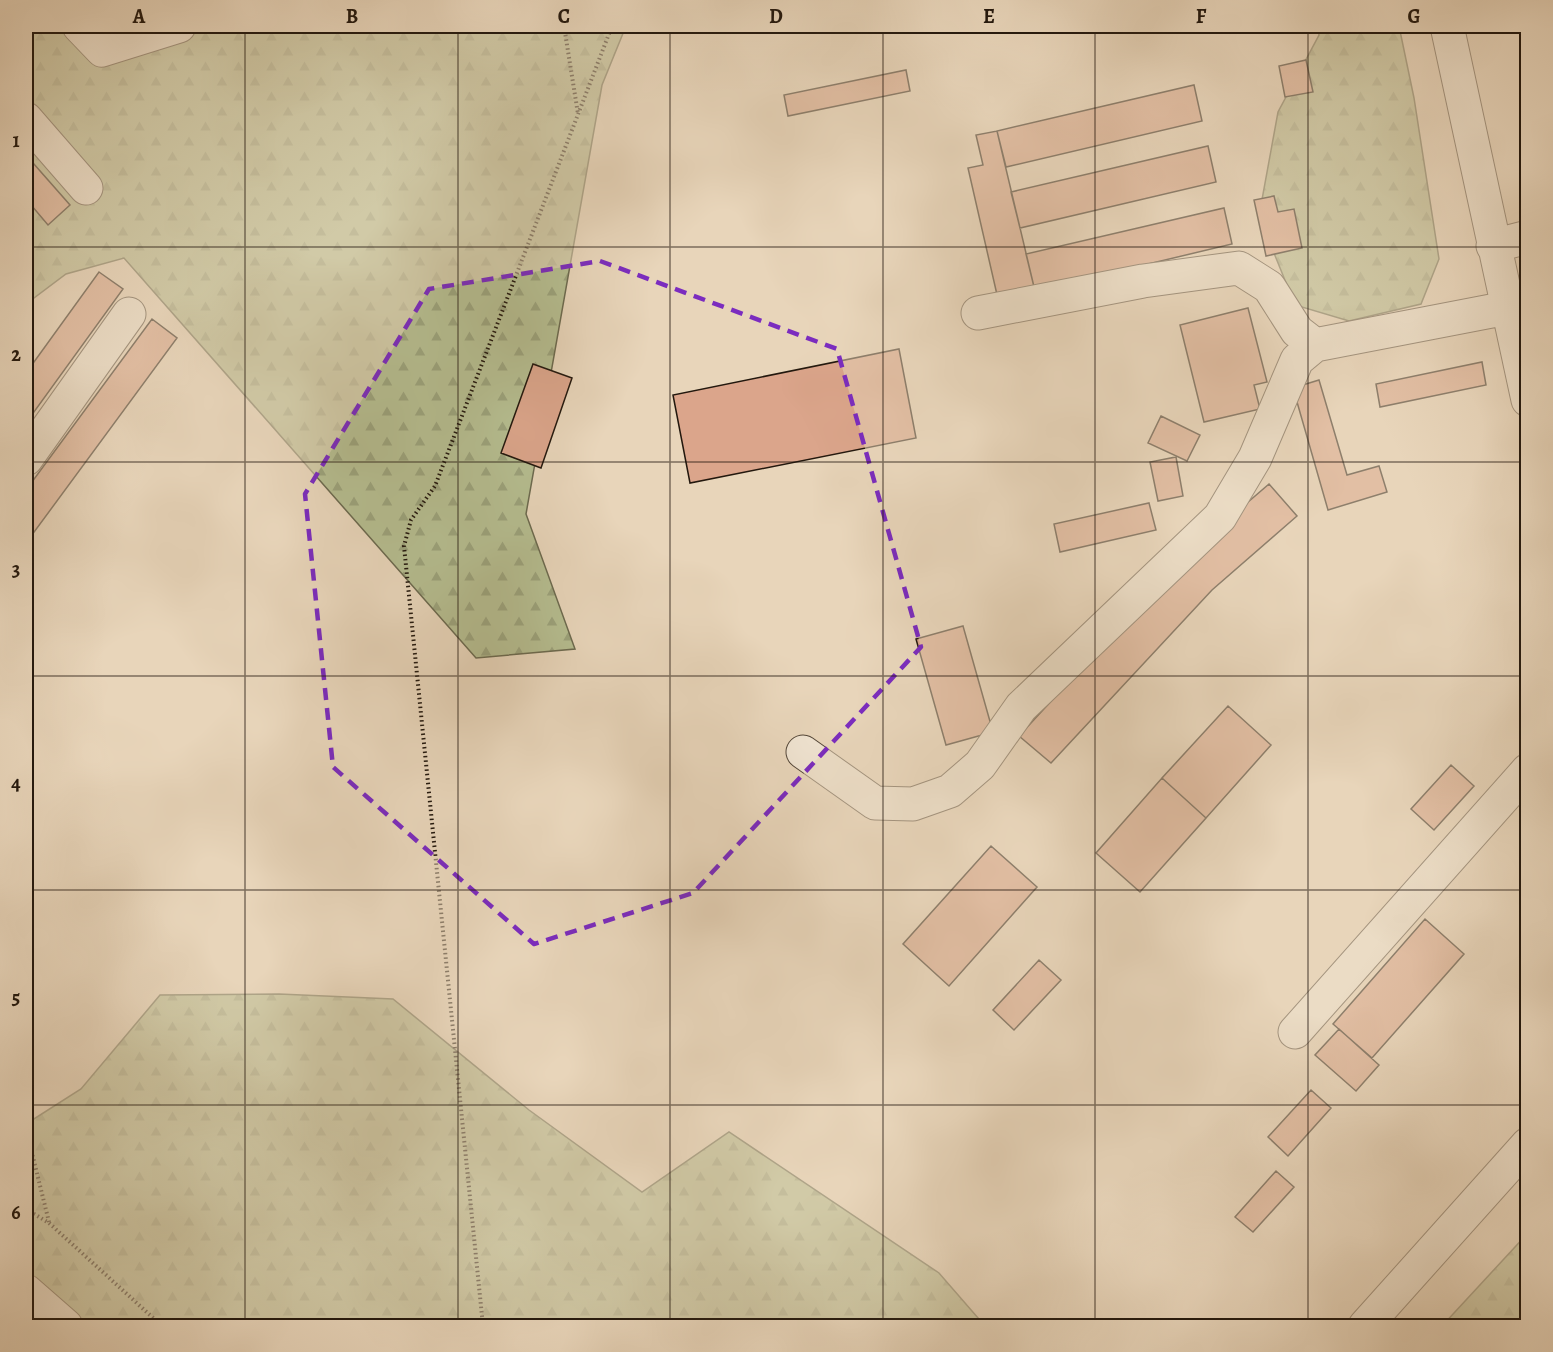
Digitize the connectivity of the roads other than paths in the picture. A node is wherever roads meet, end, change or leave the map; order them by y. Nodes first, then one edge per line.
1 (79, 26) edge
2 (179, 26) edge
3 (1447, 26) edge
4 (26, 119) edge
5 (86, 188) dead end
6 (1527, 237) edge
7 (1493, 246) junction
8 (1507, 308) junction
9 (978, 313) dead end
10 (129, 314) dead end
11 (1316, 345) junction
12 (1527, 400) edge
13 (26, 459) edge
14 (803, 752) dead end
15 (1527, 770) edge
16 (1295, 1032) dead end
17 (1527, 1144) edge
18 (26, 1291) edge
19 (66, 1326) edge
20 (1365, 1326) edge

1 - 2 street
3 - 7 street
4 - 5 street
6 - 7 street
7 - 8 street
8 - 11 street
8 - 12 street
9 - 11 street
10 - 13 street
11 - 14 street
15 - 16 street
17 - 20 street
18 - 19 street

